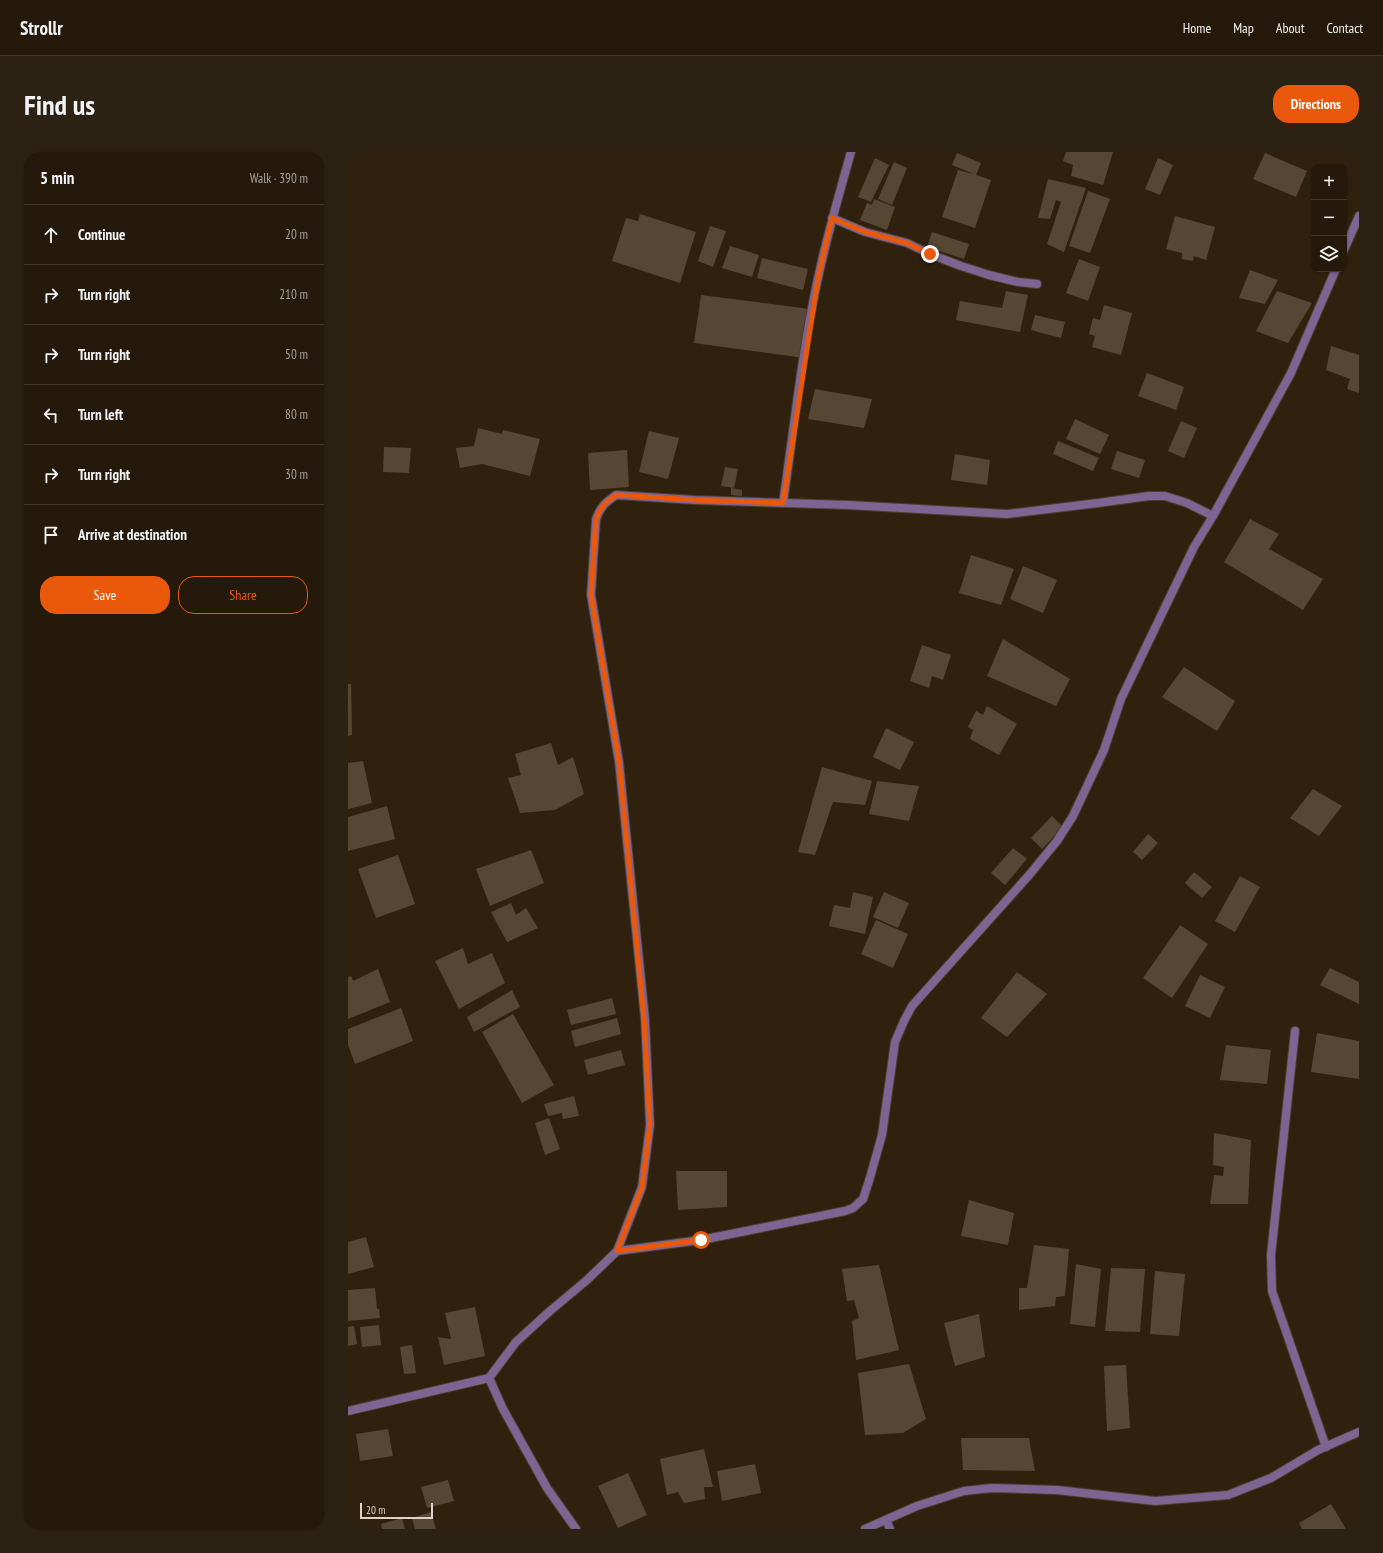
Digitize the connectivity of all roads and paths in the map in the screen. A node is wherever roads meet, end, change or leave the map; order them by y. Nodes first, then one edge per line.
1 (851, 152) edge
2 (1359, 216) edge
3 (832, 218) junction
4 (1347, 243) edge
5 (1335, 272) edge
6 (1037, 284) dead end
7 (783, 503) junction
8 (1213, 516) junction
9 (1296, 1031) dead end
10 (617, 1251) junction
11 (489, 1378) junction
12 (348, 1411) edge
13 (1359, 1432) edge
14 (1326, 1447) junction
15 (886, 1520) junction
16 (576, 1529) edge
17 (865, 1529) edge
18 (890, 1529) edge

1 - 3 street
2 - 4 street
3 - 6 street
3 - 7 street
5 - 8 street
7 - 8 street
7 - 10 street
8 - 10 street
9 - 14 street
10 - 11 street
11 - 12 street
11 - 16 street
13 - 14 street
14 - 15 street
15 - 17 street
15 - 18 street

